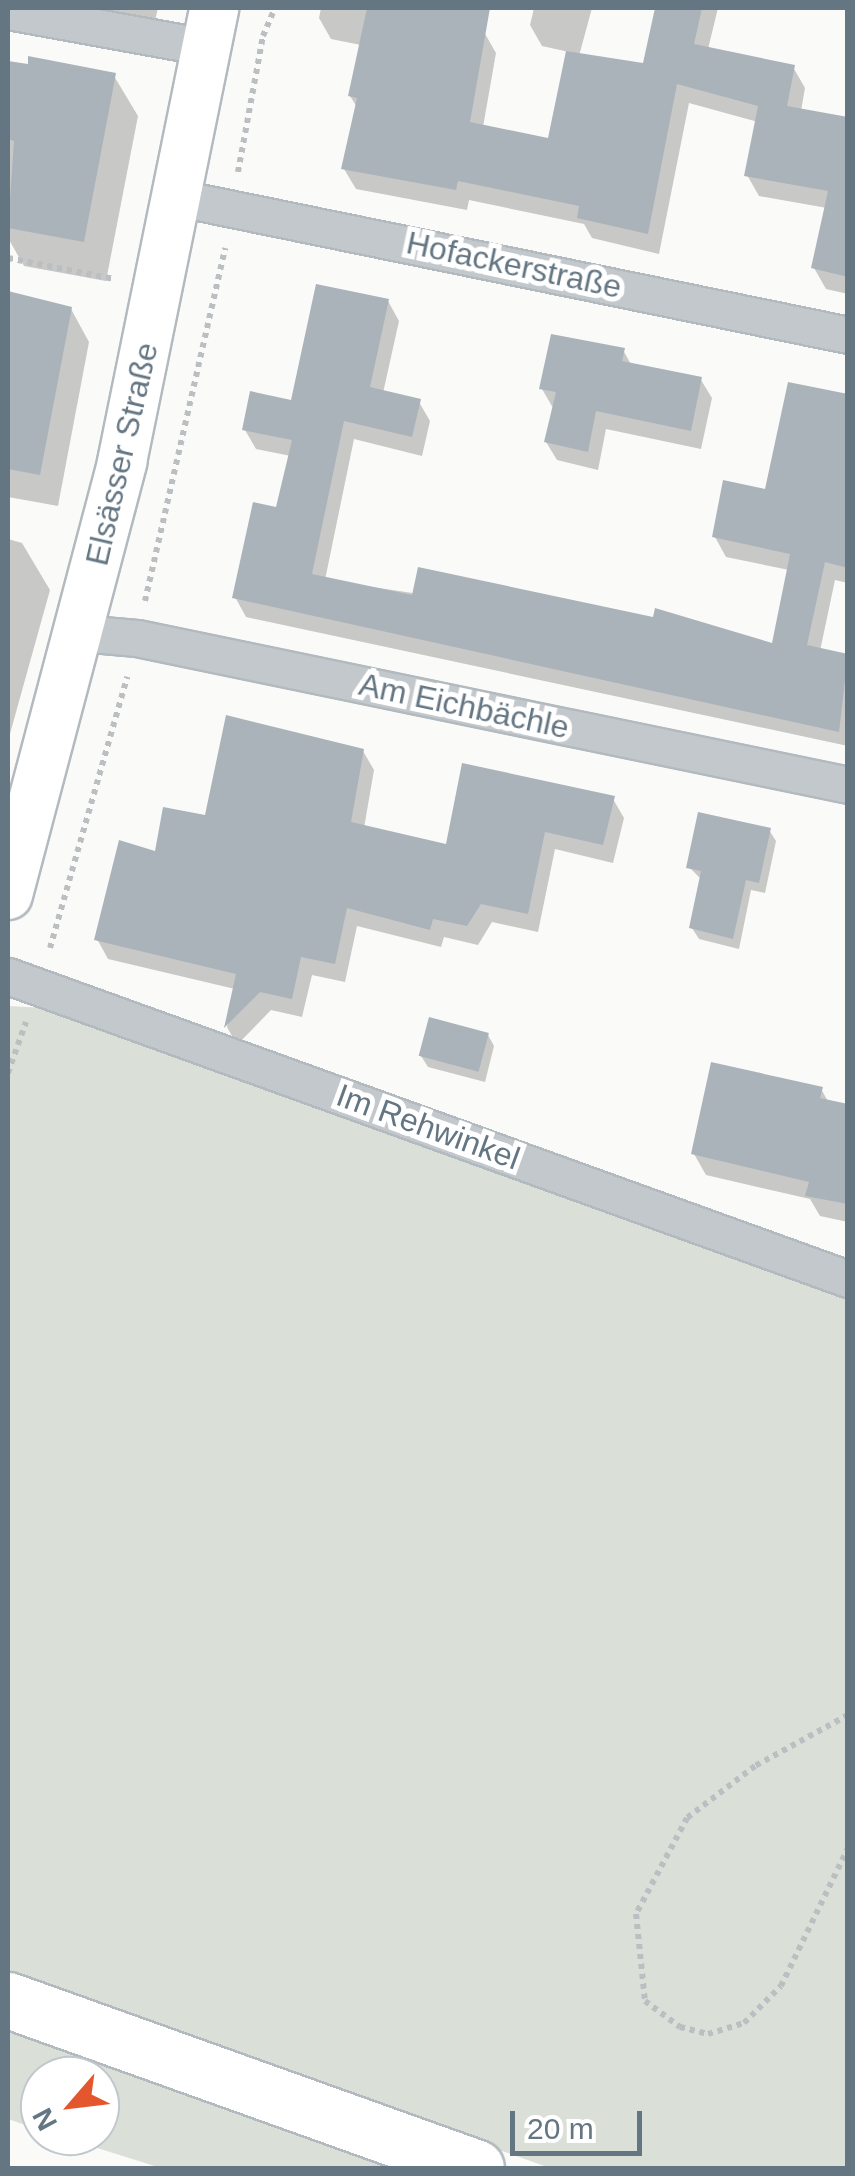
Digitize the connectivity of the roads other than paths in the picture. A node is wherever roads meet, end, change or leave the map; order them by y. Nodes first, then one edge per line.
1 (8, 11) edge
2 (210, 27) edge
3 (179, 198) junction
4 (848, 335) edge
5 (80, 633) junction
6 (848, 785) edge
7 (22, 788) edge
8 (8, 895) edge
9 (23, 981) edge
10 (848, 1279) edge
11 (8, 2000) edge
12 (476, 2168) edge

1 - 2 street
2 - 3 main road, Elsässer Straße
3 - 4 street, Hofackerstraße
3 - 5 main road, Elsässer Straße
5 - 6 street, Am Eichbächle
5 - 7 main road, Elsässer Straße
7 - 8 main road, Elsässer Straße
9 - 10 street, Im Rehwinkel
11 - 12 highway

